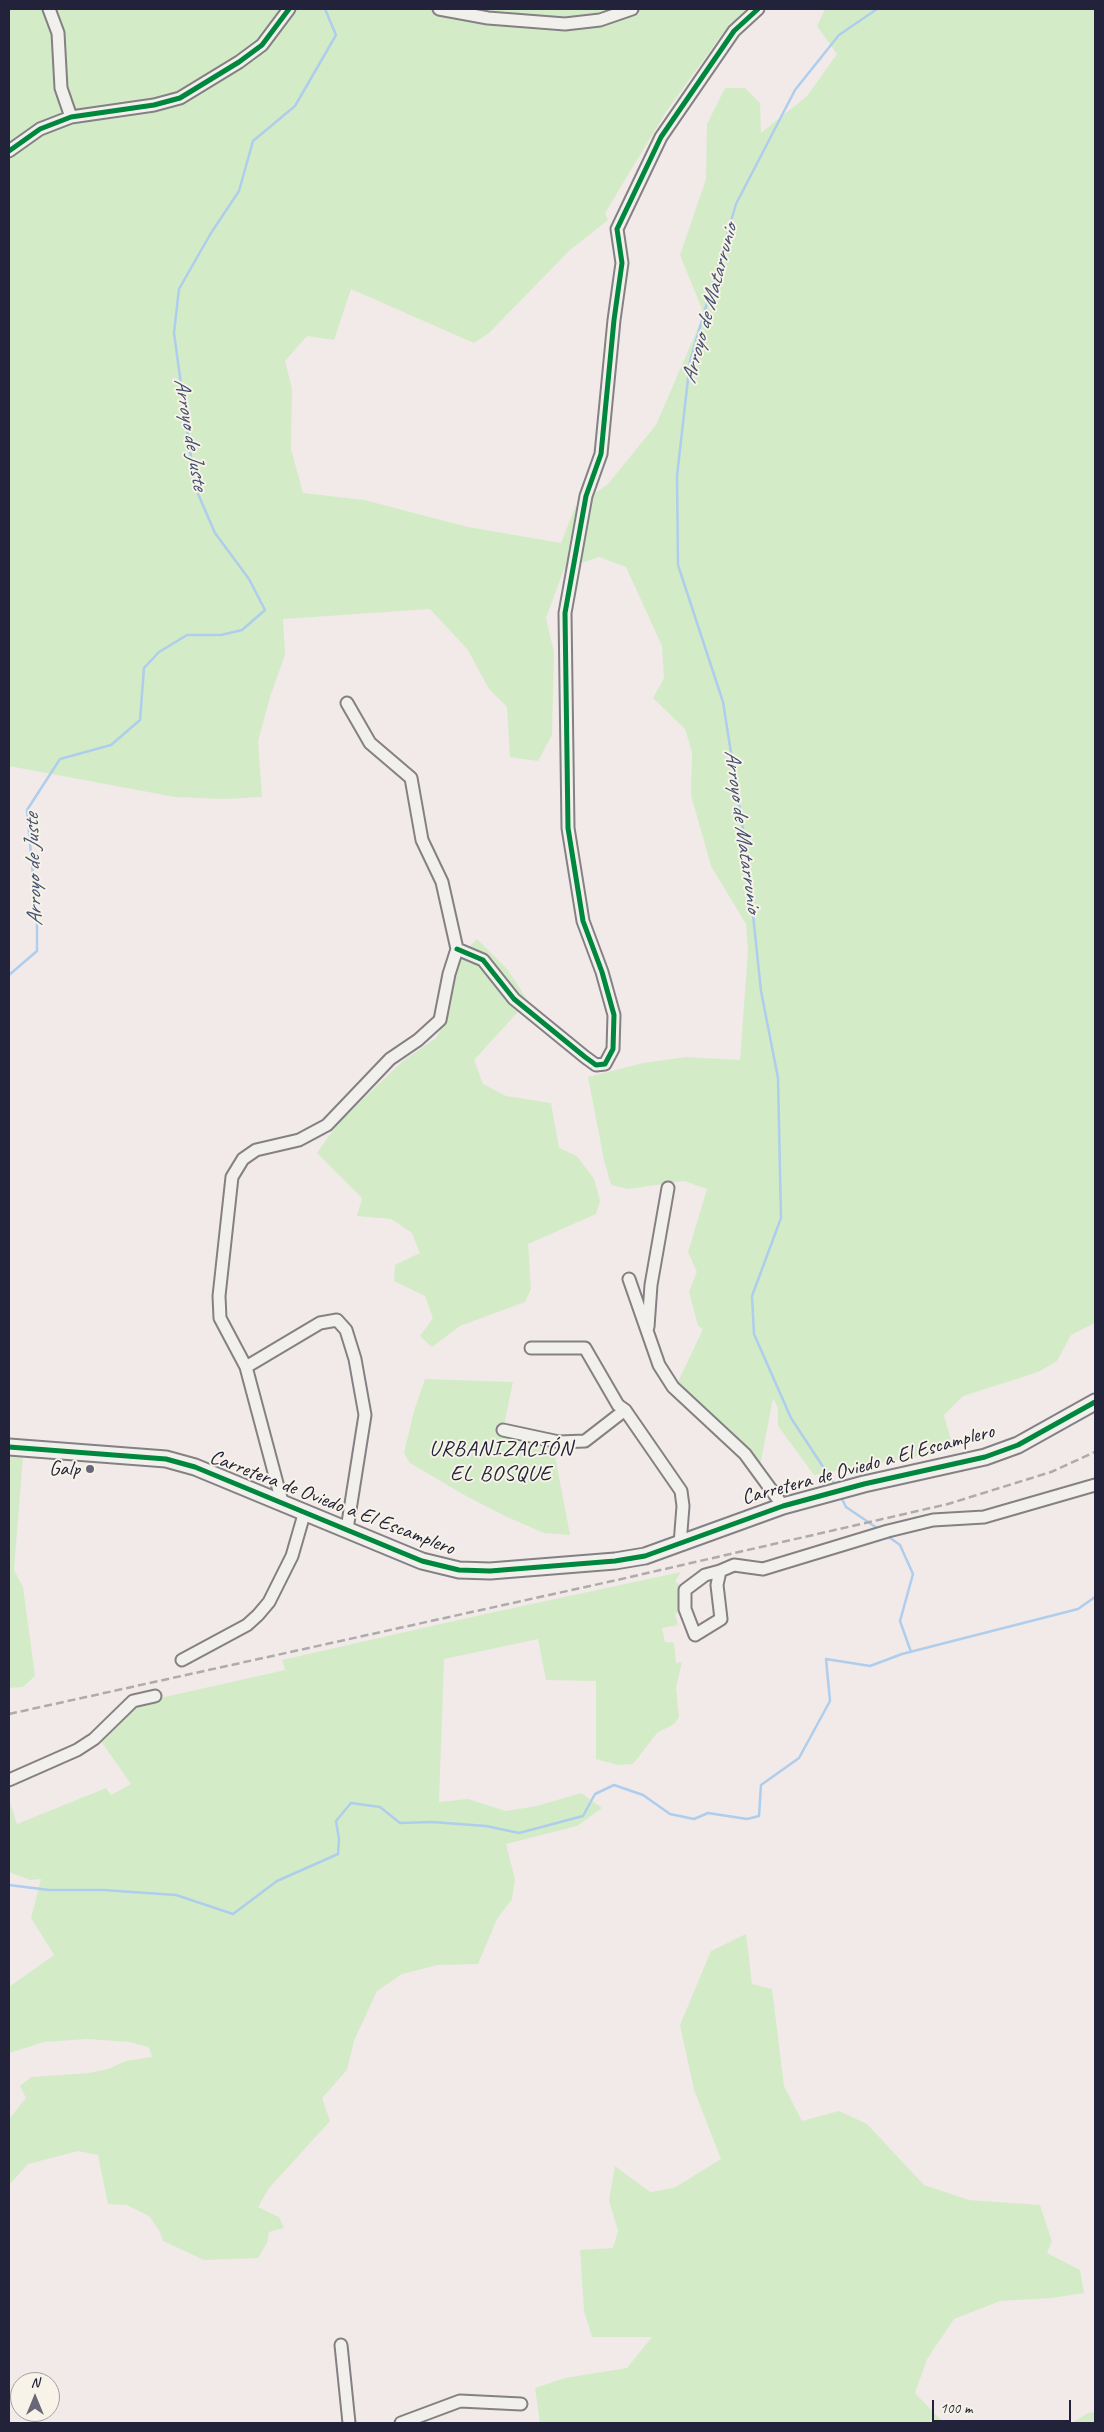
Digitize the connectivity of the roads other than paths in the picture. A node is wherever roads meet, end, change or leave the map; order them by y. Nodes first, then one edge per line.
1 (48, 9) edge
2 (289, 9) edge
3 (439, 9) edge
4 (632, 9) edge
5 (758, 9) edge
6 (71, 117) junction
7 (9, 151) edge
8 (347, 703) dead end
9 (457, 949) junction
10 (668, 1188) dead end
11 (629, 1279) dead end
12 (648, 1334) junction
13 (531, 1348) dead end
14 (246, 1367) junction
15 (1095, 1402) edge
16 (626, 1410) junction
17 (503, 1430) dead end
18 (9, 1447) edge
19 (1095, 1485) edge
20 (282, 1502) junction
21 (783, 1506) junction
22 (305, 1511) junction
23 (346, 1529) junction
24 (680, 1544) junction
25 (720, 1571) junction
26 (182, 1660) dead end
27 (155, 1696) dead end
28 (9, 1780) edge
29 (341, 2345) dead end
30 (521, 2404) dead end
31 (349, 2423) edge
32 (400, 2423) edge

1 - 6 street
2 - 6 street
3 - 4 street
5 - 9 street
6 - 7 street
8 - 9 street
9 - 14 street
10 - 12 street
11 - 12 street
12 - 21 street
13 - 16 street
14 - 20 street
14 - 23 street
15 - 21 street, Carretera de Oviedo a El Escamplero
16 - 17 street
16 - 24 street
18 - 20 street, Carretera de Oviedo a El Escamplero
19 - 25 street
20 - 22 street, Carretera de Oviedo a El Escamplero
21 - 24 street, Carretera de Oviedo a El Escamplero
22 - 23 street, Carretera de Oviedo a El Escamplero
22 - 26 street
23 - 24 street, Carretera de Oviedo a El Escamplero
25 - 25 street
27 - 28 street
29 - 31 street
30 - 32 street

